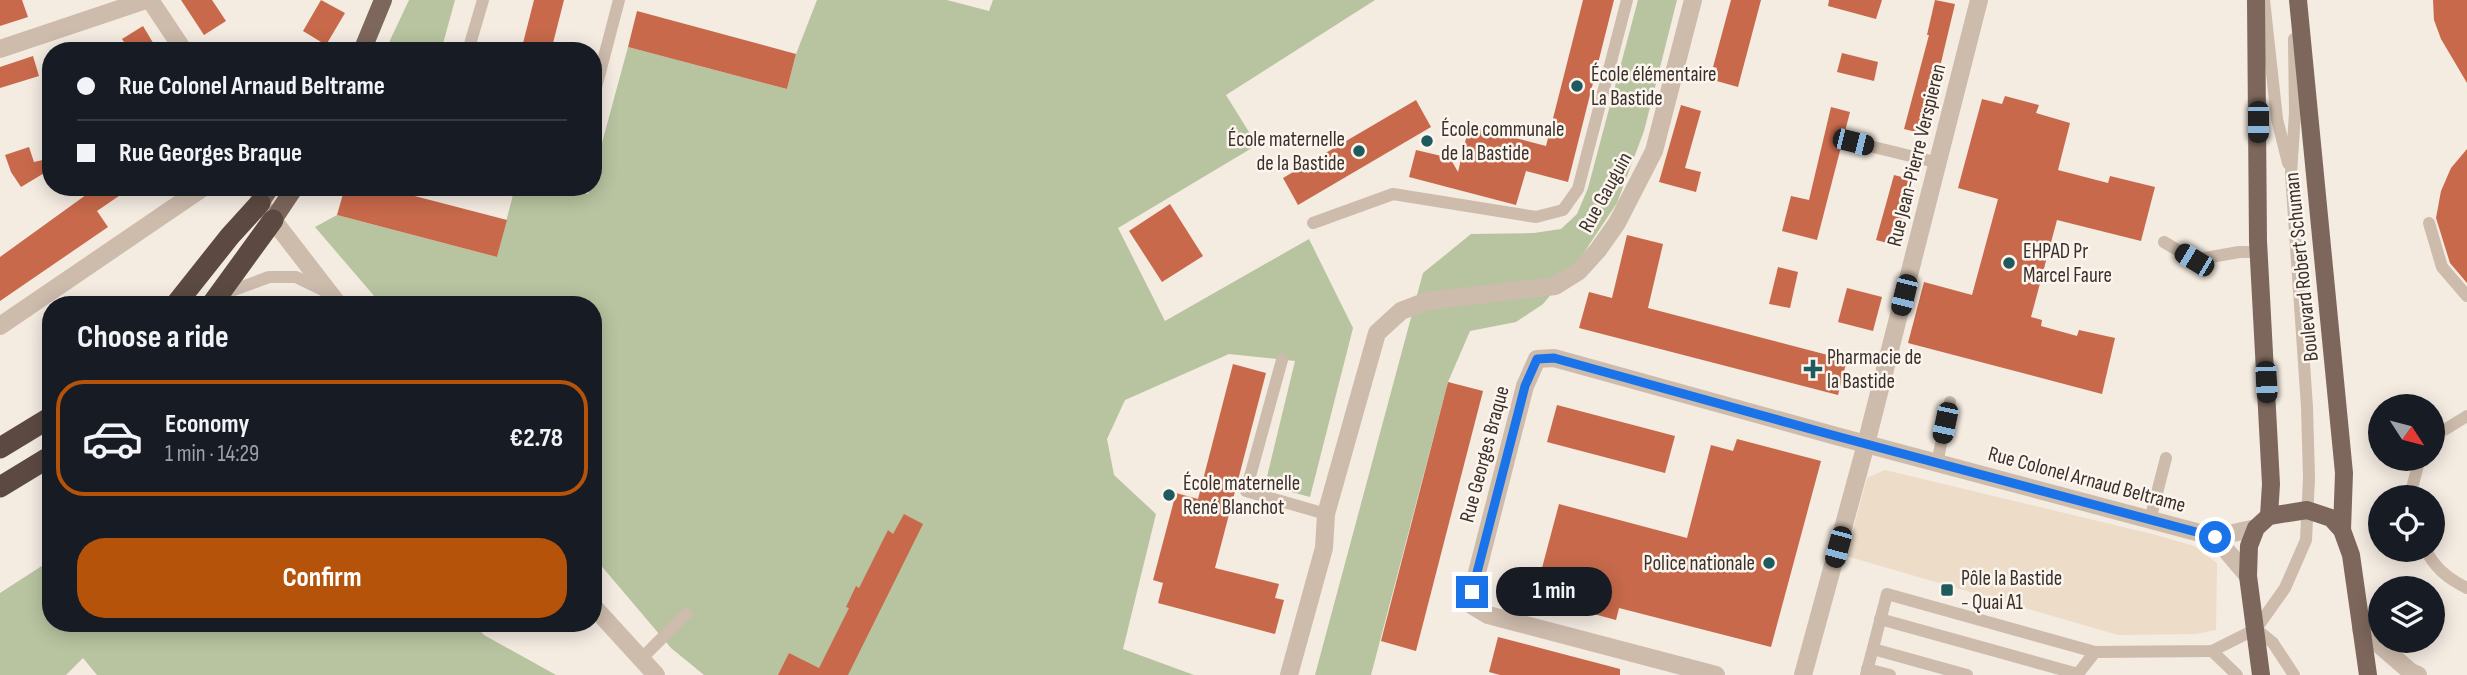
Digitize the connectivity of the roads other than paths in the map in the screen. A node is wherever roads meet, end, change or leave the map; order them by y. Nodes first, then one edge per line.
1 (148, 0) edge
2 (383, 0) edge
3 (483, 0) edge
4 (620, 0) edge
5 (1628, 0) edge
6 (1693, 0) edge
7 (1979, 0) edge
8 (2256, 0) edge
9 (2264, 0) edge
10 (2296, 0) edge
11 (369, 30) junction
12 (178, 42) edge
13 (362, 42) edge
14 (365, 42) edge
15 (471, 42) edge
16 (0, 50) edge
17 (602, 66) edge
18 (1853, 142) dead end
19 (1939, 163) junction
20 (2291, 174) junction
21 (191, 196) edge
22 (265, 199) edge
23 (1313, 223) dead end
24 (2429, 223) dead end
25 (2164, 242) dead end
26 (2259, 252) junction
27 (44, 296) edge
28 (182, 296) edge
29 (218, 296) edge
30 (225, 296) edge
31 (329, 296) edge
32 (331, 296) edge
33 (2467, 296) edge
34 (42, 297) edge
35 (0, 326) edge
36 (1282, 360) dead end
37 (1950, 402) dead end
38 (2467, 416) edge
39 (42, 422) edge
40 (2445, 430) edge
41 (1866, 444) junction
42 (0, 448) edge
43 (2166, 458) dead end
44 (42, 461) edge
45 (1937, 463) junction
46 (0, 487) edge
47 (2307, 510) junction
48 (1326, 514) junction
49 (2150, 520) junction
50 (2263, 522) junction
51 (2342, 530) junction
52 (2215, 537) junction
53 (2432, 562) edge
54 (2248, 576) junction
55 (2467, 588) edge
56 (686, 614) dead end
57 (602, 616) edge
58 (1881, 619) junction
59 (2256, 629) junction
60 (2361, 629) junction
61 (1873, 649) junction
62 (2212, 651) junction
63 (2095, 652) junction
64 (641, 659) junction
65 (1867, 672) edge
66 (2078, 674) edge
67 (656, 675) edge
68 (1289, 675) edge
69 (1716, 675) edge
70 (1802, 675) edge
71 (1890, 675) edge
72 (1967, 675) edge
73 (2237, 675) edge
74 (2261, 675) edge
75 (2294, 675) edge
76 (2368, 675) edge
77 (2418, 675) edge

1 - 12 street
1 - 16 street
2 - 11 main road
3 - 15 lane
4 - 17 lane
5 - 23 lane
6 - 48 street, Rue Gauguin
7 - 19 street, Rue Jean-Pierre Verspieren
8 - 26 main road, Boulevard Robert Schuman
9 - 20 lane
10 - 20 lane
10 - 51 main road, Boulevard Robert Schuman
11 - 13 main road
11 - 14 main road
18 - 19 lane
19 - 41 street, Rue Jean-Pierre Verspieren
20 - 47 lane
21 - 27 street
22 - 28 highway
22 - 29 highway
22 - 32 street
24 - 33 lane
25 - 26 lane
26 - 50 main road, Boulevard Robert Schuman
30 - 31 lane
34 - 35 street
36 - 48 lane
37 - 45 lane
38 - 40 lane
39 - 42 highway
41 - 45 street, Rue Colonel Arnaud Beltrame
41 - 69 street, Rue Georges Braque
41 - 70 street, Rue Jean-Pierre Verspieren
43 - 49 lane
44 - 46 highway
45 - 49 street, Rue Colonel Arnaud Beltrame
47 - 50 main road
47 - 51 main road
47 - 59 lane
48 - 68 street
49 - 52 street, Rue Colonel Arnaud Beltrame
50 - 52 street, Rue Colonel Arnaud Beltrame
50 - 54 main road, Boulevard Robert Schuman
51 - 60 main road, Boulevard Robert Schuman
52 - 54 street
53 - 55 lane
54 - 59 main road, Boulevard Robert Schuman
56 - 64 lane
57 - 64 street
58 - 61 lane
58 - 63 lane
58 - 66 lane
59 - 62 lane
59 - 74 main road, Boulevard Robert Schuman
59 - 75 lane
60 - 76 main road, Boulevard Robert Schuman
60 - 77 street
61 - 65 lane
61 - 72 lane
62 - 63 lane
62 - 73 lane
63 - 66 lane
64 - 67 street
65 - 71 lane

